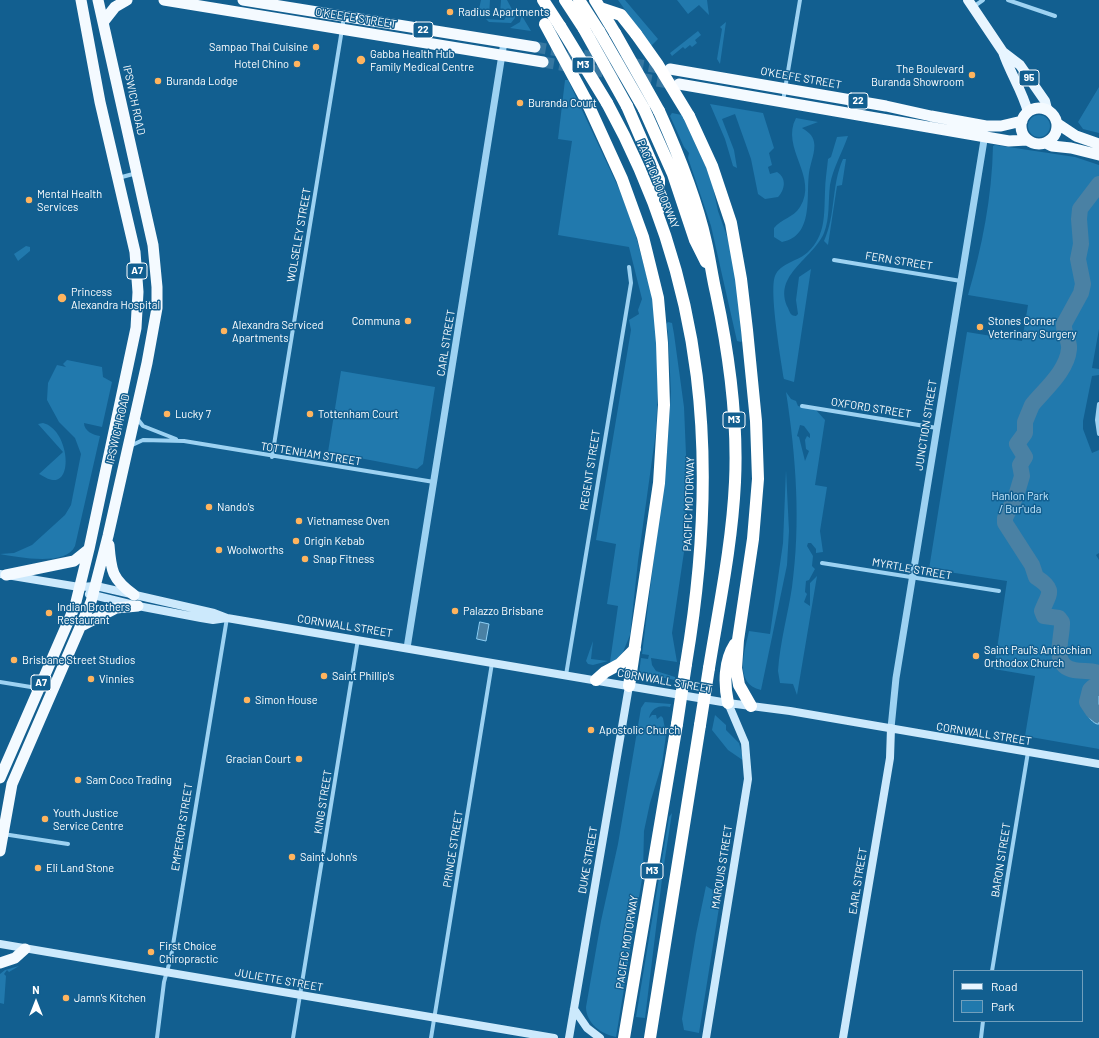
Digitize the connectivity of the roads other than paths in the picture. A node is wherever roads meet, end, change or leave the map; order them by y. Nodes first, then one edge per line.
1 (81, 0) edge
2 (98, 0) edge
3 (127, 0) edge
4 (164, 0) edge
5 (243, 0) edge
6 (542, 0) edge
7 (565, 0) edge
8 (579, 0) edge
9 (800, 0) edge
10 (983, 0) edge
11 (1008, 0) edge
12 (970, 3) edge
13 (597, 4) edge
14 (1056, 16) dead end
15 (344, 17) junction
16 (104, 21) junction
17 (342, 29) junction
18 (504, 42) junction
19 (536, 47) tunnel mouth
20 (1003, 52) junction
21 (502, 56) junction
22 (543, 62) tunnel mouth
23 (670, 69) tunnel mouth
24 (679, 84) tunnel mouth
25 (785, 88) junction
26 (783, 101) junction
27 (1047, 109) junction
28 (1025, 116) junction
29 (1058, 124) junction
30 (985, 131) junction
31 (1027, 140) junction
32 (1046, 143) junction
33 (1099, 144) edge
34 (1099, 155) edge
35 (137, 173) junction
36 (118, 178) junction
37 (658, 216) junction
38 (834, 260) dead end
39 (629, 267) dead end
40 (712, 273) junction
41 (961, 281) junction
42 (1099, 404) edge
43 (802, 406) dead end
44 (135, 415) junction
45 (937, 428) junction
46 (1099, 434) edge
47 (184, 442) junction
48 (127, 447) junction
49 (272, 457) junction
50 (434, 482) junction
51 (108, 536) junction
52 (89, 548) junction
53 (822, 563) dead end
54 (3, 574) edge
55 (912, 578) junction
56 (79, 587) junction
57 (94, 591) junction
58 (998, 591) dead end
59 (134, 595) junction
60 (138, 606) junction
61 (227, 618) junction
62 (83, 625) junction
63 (358, 639) junction
64 (738, 640) junction
65 (407, 648) junction
66 (635, 649) junction
67 (492, 662) junction
68 (566, 675) junction
69 (596, 680) junction
70 (0, 682) edge
71 (630, 686) junction
72 (38, 688) junction
73 (728, 703) junction
74 (751, 706) junction
75 (892, 728) junction
76 (1028, 752) junction
77 (1099, 764) edge
78 (0, 778) edge
79 (3, 834) junction
80 (68, 844) dead end
81 (0, 851) edge
82 (0, 944) edge
83 (24, 948) junction
84 (0, 963) edge
85 (992, 970) edge
86 (167, 972) junction
87 (301, 994) junction
88 (574, 1008) junction
89 (434, 1017) junction
90 (983, 1022) edge
91 (157, 1038) edge
92 (293, 1038) edge
93 (431, 1038) edge
94 (554, 1038) edge
95 (569, 1038) edge
96 (600, 1038) edge
97 (624, 1038) edge
98 (650, 1038) edge
99 (706, 1038) edge
100 (843, 1038) edge
101 (981, 1038) edge

1 - 36 highway, IPSWICH ROAD / A7
2 - 16 highway, IPSWICH ROAD / A7
3 - 16 highway
4 - 17 highway, O'KEEFE STREET / 22
5 - 15 highway, O'KEEFE STREET / 22
6 - 37 highway, PACIFIC MOTORWAY / M3, bridge
6 - 66 highway, bridge
7 - 37 highway, bridge
8 - 40 highway, bridge
9 - 25 street
10 - 12 street
11 - 14 street
12 - 20 main road, 95
13 - 40 highway, M3, bridge
13 - 64 highway, bridge
15 - 17 street, WOLSELEY STREET
15 - 18 highway, O'KEEFE STREET / 22
16 - 35 highway, IPSWICH ROAD / A7
17 - 21 highway, O'KEEFE STREET / 22
17 - 49 street, WOLSELEY STREET
18 - 19 highway, O'KEEFE STREET / 22
18 - 21 street, CARL STREET
20 - 27 main road, 95
20 - 28 main road, 95
21 - 22 highway, O'KEEFE STREET / 22
21 - 50 street, CARL STREET
23 - 25 highway, O'KEEFE STREET / 22
24 - 26 highway, O'KEEFE STREET / 22
25 - 26 street
25 - 30 highway, O'KEEFE STREET / 22
26 - 30 highway, O'KEEFE STREET / 22
27 - 28 highway, 22
27 - 29 highway
28 - 30 highway, O'KEEFE STREET / 22
28 - 31 highway, 95
29 - 32 highway
29 - 33 highway
30 - 31 highway, O'KEEFE STREET / 22
30 - 41 street, JUNCTION STREET
31 - 32 highway, 22
32 - 34 highway, 22
35 - 36 street
35 - 44 highway, IPSWICH ROAD / A7
36 - 52 highway, IPSWICH ROAD / A7
37 - 97 highway, PACIFIC MOTORWAY / M3, bridge
38 - 41 street, FERN STREET
39 - 68 street, REGENT STREET
40 - 98 highway, M3, bridge
41 - 45 street, JUNCTION STREET
42 - 46 street
43 - 45 street, OXFORD STREET
44 - 47 street, TOTTENHAM STREET
44 - 48 highway, IPSWICH ROAD / A7
45 - 55 street, JUNCTION STREET
47 - 48 street, TOTTENHAM STREET
47 - 49 street, TOTTENHAM STREET
48 - 51 highway, IPSWICH ROAD / A7
49 - 50 street, TOTTENHAM STREET
50 - 65 street, CARL STREET
51 - 57 highway, IPSWICH ROAD / A7
51 - 59 highway
52 - 54 highway
52 - 56 highway, IPSWICH ROAD / A7
53 - 55 street, MYRTLE STREET
54 - 56 main road, CORNWALL STREET
55 - 58 street, MYRTLE STREET
55 - 75 street, JUNCTION STREET
56 - 57 main road, CORNWALL STREET
56 - 72 highway, IPSWICH ROAD / A7
57 - 59 main road, CORNWALL STREET
57 - 60 main road, CORNWALL STREET
57 - 62 highway, IPSWICH ROAD / A7
59 - 61 main road, CORNWALL STREET
60 - 61 main road, CORNWALL STREET
60 - 62 highway
61 - 63 main road, CORNWALL STREET
61 - 86 street, EMPEROR STREET
62 - 79 highway, IPSWICH ROAD / A7
63 - 65 main road, CORNWALL STREET
63 - 87 street, KING STREET
64 - 73 highway
64 - 74 highway
65 - 67 main road, CORNWALL STREET
66 - 69 highway
66 - 71 highway
67 - 68 main road, CORNWALL STREET
67 - 89 street, PRINCE STREET
68 - 69 main road, CORNWALL STREET
69 - 71 main road, CORNWALL STREET
70 - 72 street
71 - 73 main road, CORNWALL STREET
71 - 88 main road, DUKE STREET
72 - 78 highway, IPSWICH ROAD / A7
73 - 74 main road, CORNWALL STREET
73 - 99 main road, MARQUIS STREET
74 - 75 main road, CORNWALL STREET
75 - 76 main road, CORNWALL STREET
75 - 100 main road, EARL STREET
76 - 77 main road, CORNWALL STREET
76 - 85 street, BARON STREET
79 - 80 street
79 - 81 highway, IPSWICH ROAD / A7
82 - 83 main road, JULIETTE STREET
83 - 84 highway
83 - 86 main road, JULIETTE STREET
86 - 87 main road, JULIETTE STREET
86 - 91 street, EMPEROR STREET
87 - 89 main road, JULIETTE STREET
87 - 92 street, KING STREET
88 - 95 main road, DUKE STREET
88 - 96 main road
89 - 93 street, PRINCE STREET
89 - 94 main road, JULIETTE STREET
90 - 101 street

